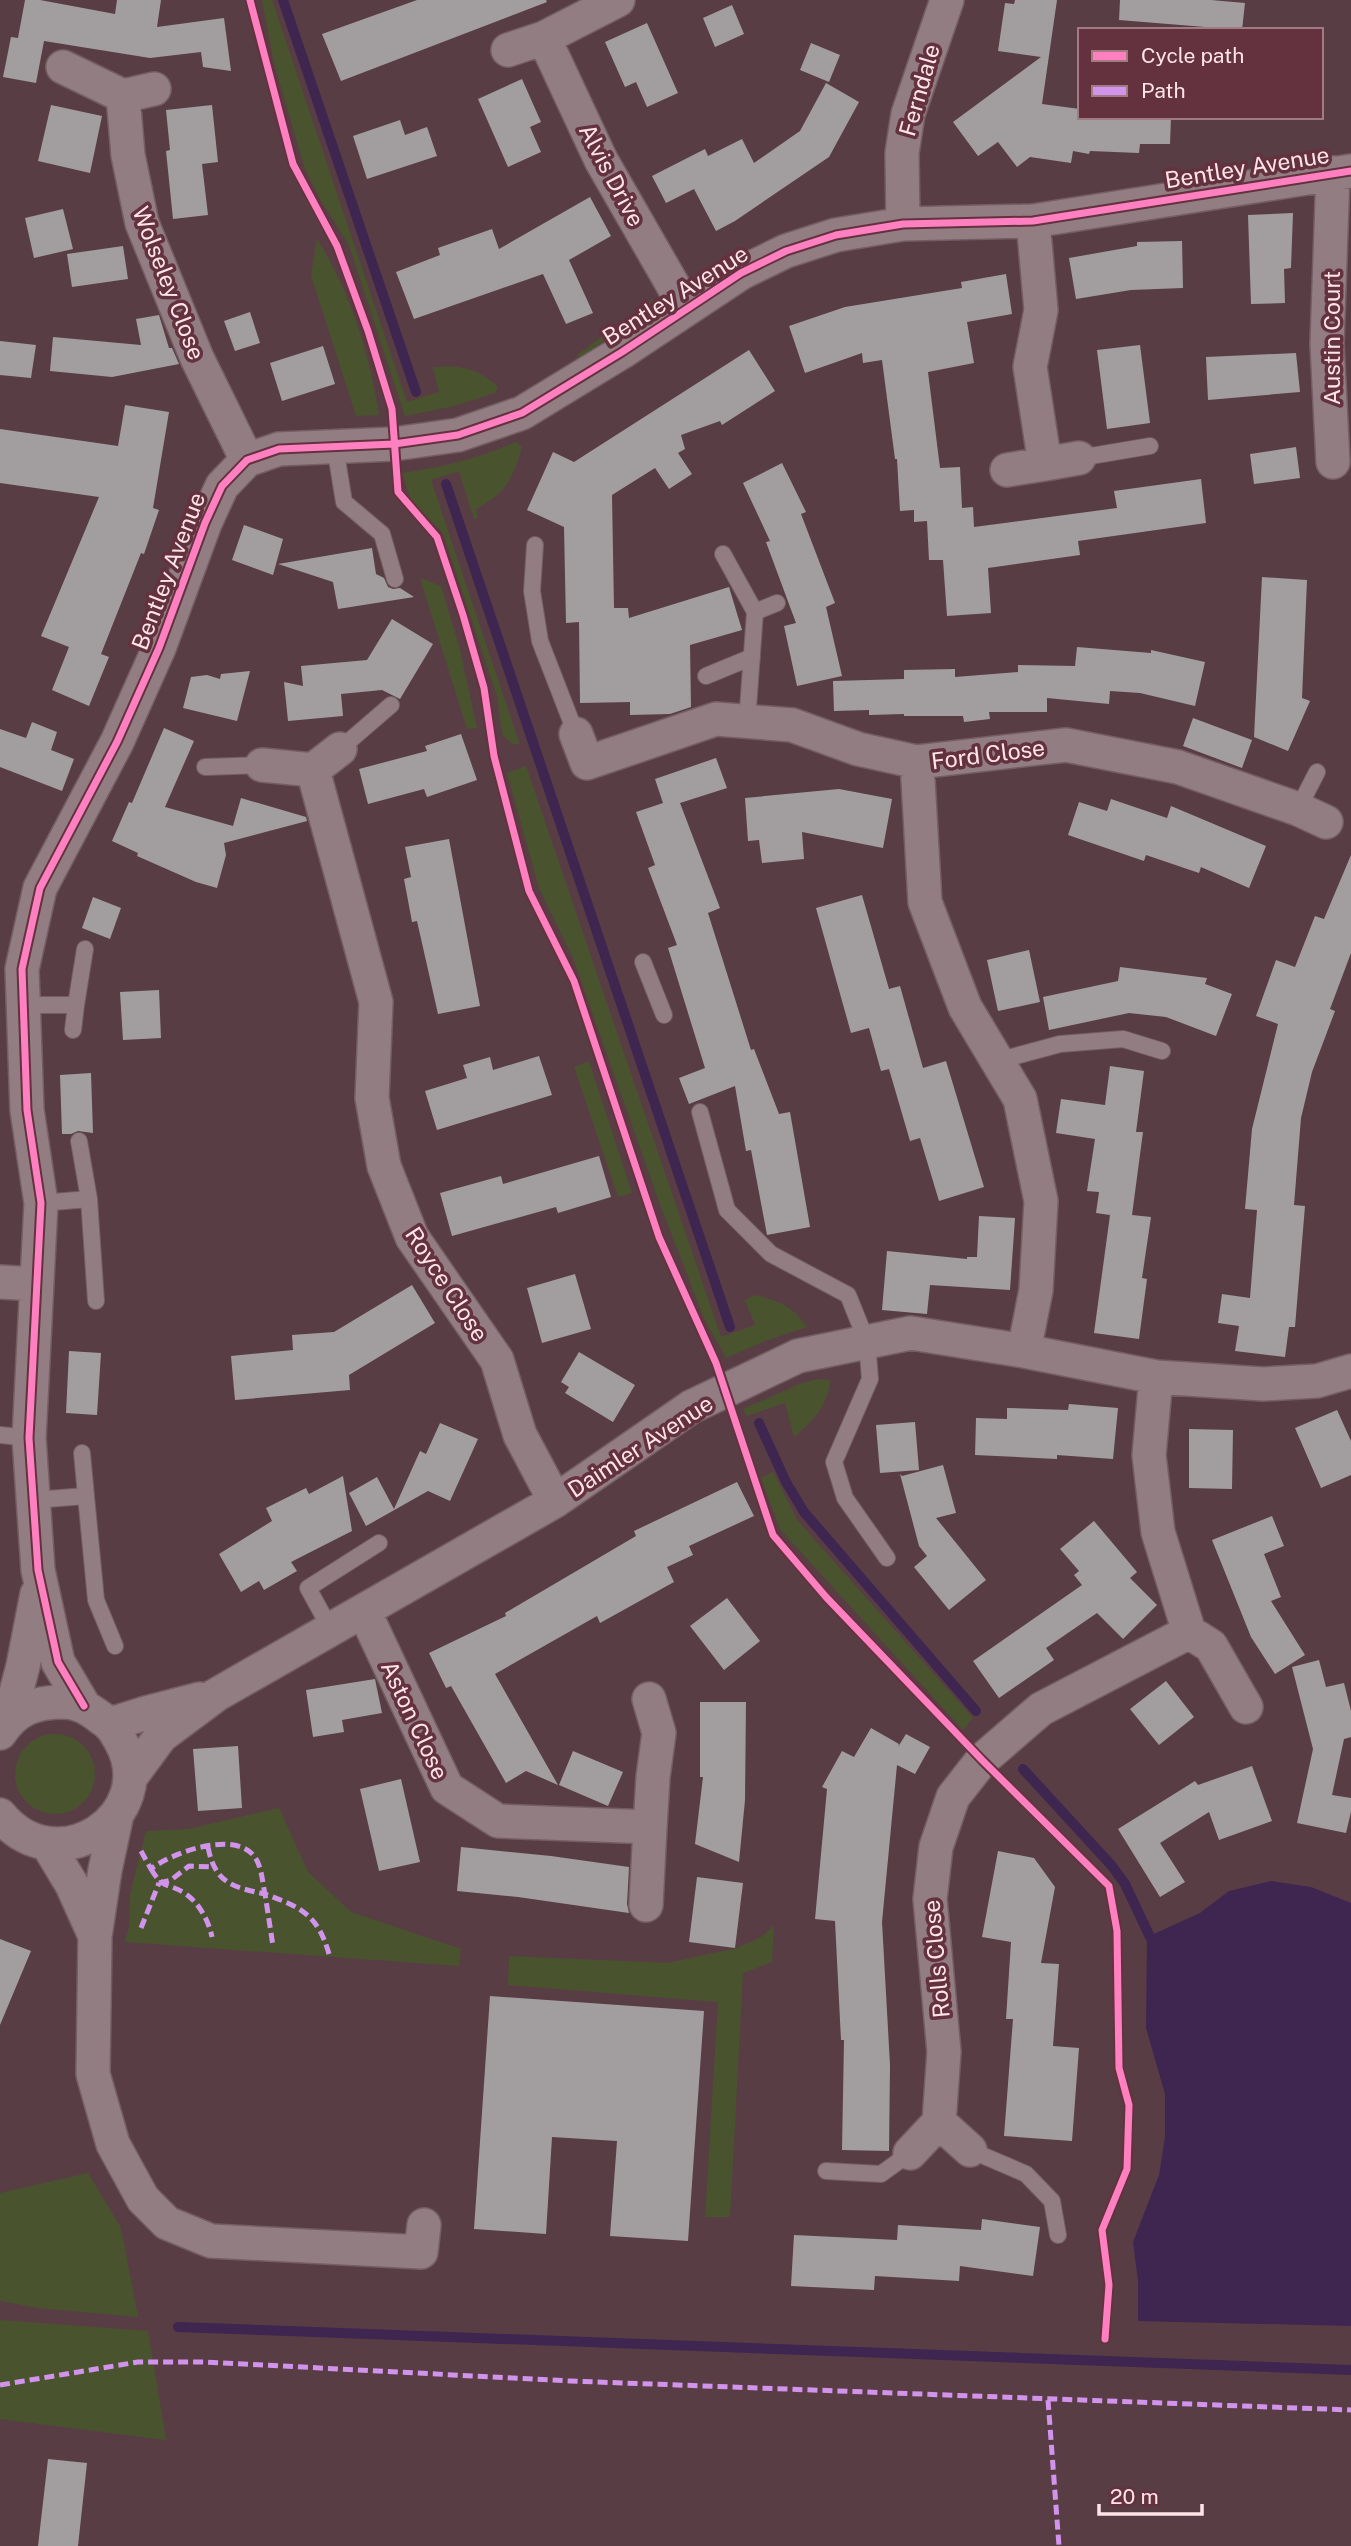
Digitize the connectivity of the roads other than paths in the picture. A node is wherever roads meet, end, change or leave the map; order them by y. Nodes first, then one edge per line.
1 (618, 0) edge
2 (947, 0) edge
3 (544, 38) junction
4 (508, 50) dead end
5 (63, 67) dead end
6 (1342, 172) edge
7 (1032, 220) junction
8 (903, 224) junction
9 (686, 308) junction
10 (1150, 446) dead end
11 (335, 447) junction
12 (1079, 458) joint
13 (247, 460) junction
14 (1333, 462) dead end
15 (1045, 464) junction
16 (1007, 470) dead end
17 (535, 545) dead end
18 (723, 554) dead end
19 (395, 579) dead end
20 (777, 603) dead end
21 (755, 612) junction
22 (752, 657) junction
23 (706, 676) dead end
24 (391, 705) dead end
25 (747, 722) junction
26 (576, 734) joint
27 (340, 749) joint
28 (917, 762) junction
29 (262, 765) joint
30 (205, 767) dead end
31 (313, 771) junction
32 (1317, 772) dead end
33 (1312, 816) joint
34 (85, 948) dead end
35 (643, 962) dead end
36 (22, 1005) junction
37 (76, 1005) junction
38 (664, 1016) dead end
39 (73, 1030) dead end
40 (1162, 1051) dead end
41 (997, 1061) junction
42 (700, 1112) dead end
43 (79, 1141) dead end
44 (89, 1199) junction
45 (41, 1203) junction
46 (0, 1282) edge
47 (36, 1284) junction
48 (96, 1301) dead end
49 (867, 1342) junction
50 (1024, 1351) junction
51 (1351, 1371) edge
52 (1156, 1377) junction
53 (14, 1437) edge
54 (82, 1453) dead end
55 (86, 1496) junction
56 (34, 1500) junction
57 (555, 1501) junction
58 (379, 1543) dead end
59 (887, 1558) dead end
60 (40, 1581) junction
61 (364, 1611) junction
62 (331, 1630) junction
63 (1189, 1632) junction
64 (115, 1646) dead end
65 (216, 1695) junction
66 (649, 1699) dead end
67 (84, 1706) junction
68 (1246, 1707) dead end
69 (111, 1724) junction
70 (4, 1726) edge
71 (130, 1778) junction
72 (117, 1814) junction
73 (3, 1823) edge
74 (650, 1827) junction
75 (47, 1845) junction
76 (646, 1905) dead end
77 (95, 1936) junction
78 (939, 2122) junction
79 (970, 2150) joint
80 (909, 2153) joint
81 (826, 2171) dead end
82 (424, 2225) dead end
83 (1058, 2235) dead end

1 - 3 street
2 - 8 street, Ferndale
3 - 4 street
3 - 9 street, Alvis Drive
5 - 13 street, Wolseley Close
6 - 7 street, Bentley Avenue
6 - 14 street, Austin Court
7 - 8 street, Bentley Avenue
7 - 15 street
8 - 9 street, Bentley Avenue
9 - 11 street, Bentley Avenue
10 - 12 lane
11 - 13 street, Bentley Avenue
11 - 19 lane
12 - 15 street
13 - 36 street, Bentley Avenue
15 - 16 street
17 - 26 lane
18 - 21 lane
20 - 21 lane
21 - 22 lane
22 - 23 lane
22 - 25 lane
24 - 27 lane
25 - 26 street, Ford Close
25 - 28 street, Ford Close
27 - 31 street
28 - 33 street, Ford Close
28 - 41 street
29 - 30 lane
29 - 31 street
31 - 57 street, Royce Close
32 - 33 lane, Ford Close
34 - 37 lane
35 - 38 lane
36 - 37 lane
36 - 45 street, Bentley Avenue
37 - 39 lane
40 - 41 lane
41 - 50 street
42 - 49 lane
43 - 44 lane
44 - 45 lane
44 - 48 lane
45 - 47 street, Bentley Avenue
46 - 47 street
47 - 53 street, Bentley Avenue
49 - 50 street, Daimler Avenue
49 - 57 street, Daimler Avenue
49 - 59 lane
50 - 52 street, Daimler Avenue
51 - 52 street, Daimler Avenue
52 - 63 street
53 - 56 street, Bentley Avenue
54 - 55 lane
55 - 56 lane
55 - 64 lane
56 - 60 street, Bentley Avenue
57 - 61 street, Daimler Avenue
58 - 62 lane
60 - 67 street, Bentley Avenue
60 - 70 street, Bentley Avenue
61 - 62 street, Daimler Avenue
61 - 74 street, Aston Close
62 - 65 street, Daimler Avenue
63 - 68 street
63 - 78 street, Rolls Close
65 - 69 street, Daimler Avenue
65 - 71 street, Daimler Avenue
66 - 74 street
67 - 69 street
67 - 70 street
69 - 71 street
71 - 72 street
72 - 75 street
72 - 77 street
73 - 75 street
74 - 76 street
75 - 77 street
77 - 82 street
78 - 79 street
78 - 80 street
79 - 83 lane
80 - 81 lane

